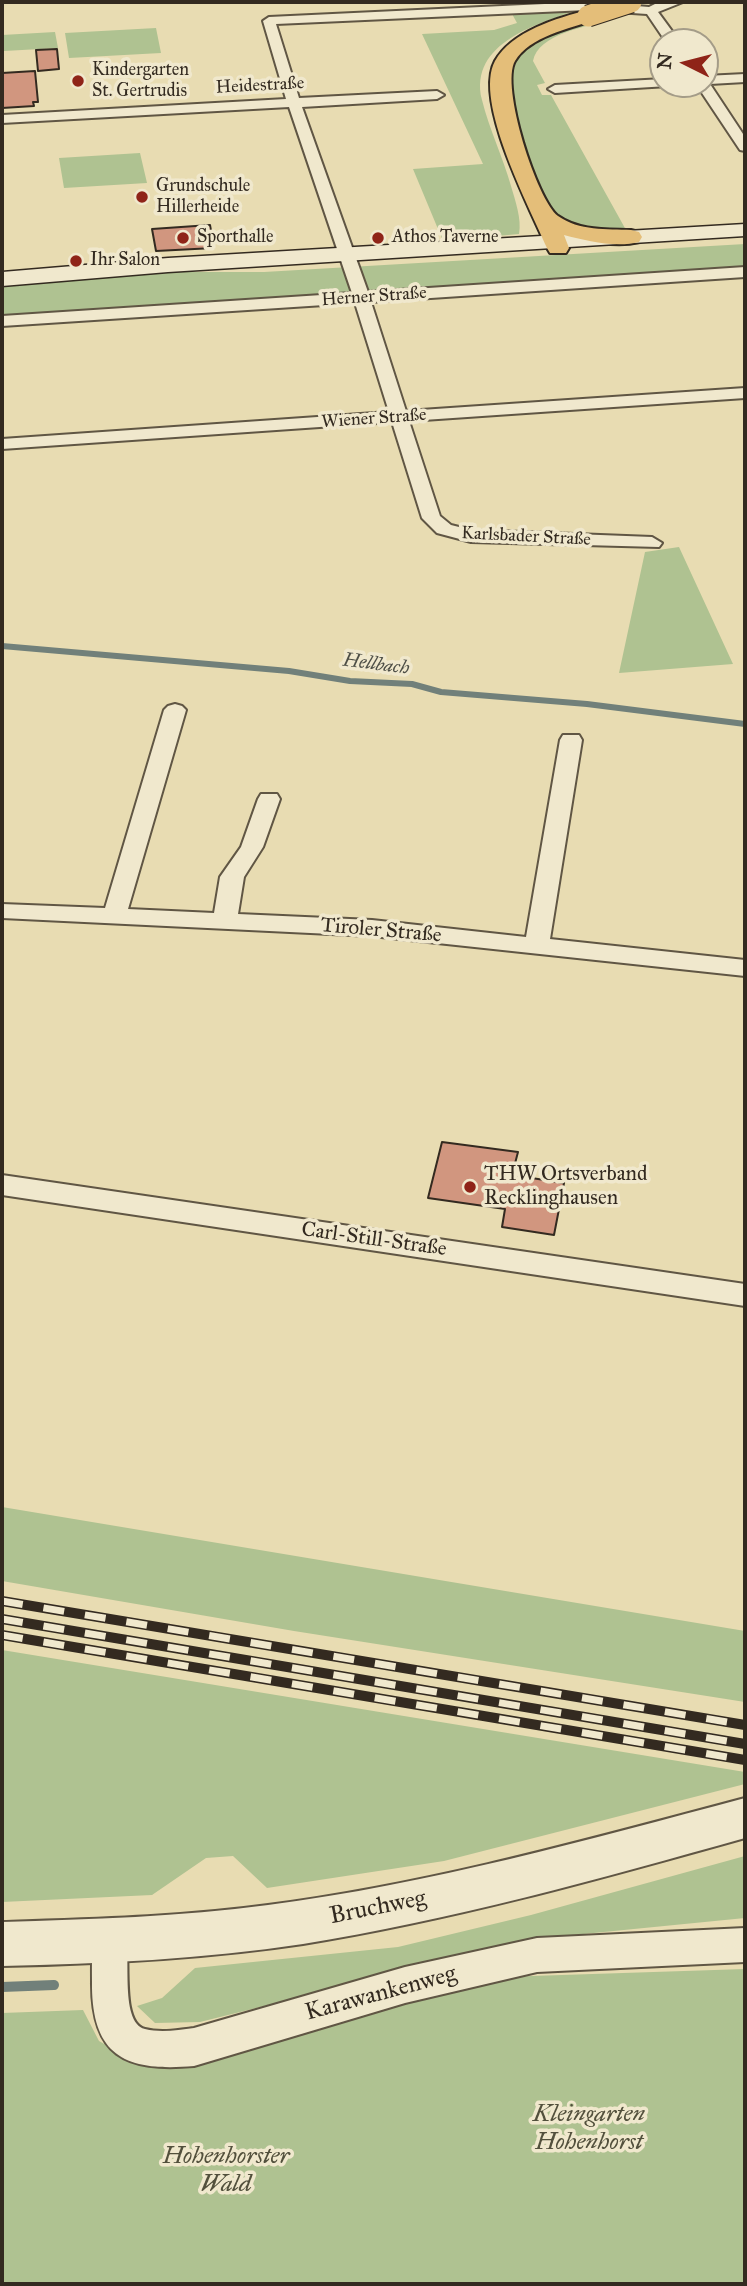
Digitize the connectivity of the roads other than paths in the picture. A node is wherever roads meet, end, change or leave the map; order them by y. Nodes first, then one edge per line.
1 (618, 2) edge
2 (631, 2) edge
3 (677, 2) edge
4 (651, 11) junction
5 (582, 16) junction
6 (663, 28) edge
7 (745, 78) edge
8 (719, 81) edge
9 (649, 84) edge
10 (555, 89) dead end
11 (437, 95) dead end
12 (714, 98) edge
13 (294, 103) junction
14 (2, 119) edge
15 (745, 147) edge
16 (541, 212) junction
17 (745, 230) edge
18 (631, 237) junction
19 (745, 238) edge
20 (557, 245) junction
21 (531, 246) junction
22 (349, 259) junction
23 (745, 272) edge
24 (2, 280) edge
25 (361, 298) junction
26 (2, 321) edge
27 (744, 396) edge
28 (397, 418) junction
29 (2, 444) edge
30 (652, 543) dead end
31 (175, 710) dead end
32 (571, 740) dead end
33 (269, 799) dead end
34 (2, 911) edge
35 (114, 916) junction
36 (225, 921) junction
37 (537, 946) junction
38 (745, 968) edge
39 (2, 1185) edge
40 (745, 1295) edge
41 (738, 1820) edge
42 (111, 1940) junction
43 (2, 1944) edge
44 (745, 1945) edge

1 - 5 highway, bridge
2 - 5 highway, bridge
3 - 4 street
4 - 6 street
4 - 13 street
5 - 16 highway
5 - 21 highway
7 - 8 street
9 - 10 street
11 - 13 street, Heidestraße
12 - 15 street
13 - 14 street, Heidestraße
13 - 22 street
16 - 18 highway
16 - 20 highway
17 - 18 main road, Herner Straße
18 - 20 main road, Herner Straße
19 - 20 main road, Herner Straße
20 - 21 main road, Herner Straße
21 - 22 main road, Herner Straße
22 - 24 main road, Herner Straße
22 - 25 street, Karlsbader Straße
23 - 25 street, Herner Straße
25 - 26 street, Herner Straße
25 - 28 street, Karlsbader Straße
27 - 28 street, Wiener Straße
28 - 29 street, Wiener Straße
28 - 30 street, Karlsbader Straße
31 - 35 street
32 - 37 street
33 - 36 street
34 - 35 street, Tiroler Straße
35 - 36 street, Tiroler Straße
36 - 37 street, Tiroler Straße
37 - 38 street, Tiroler Straße
39 - 40 street, Carl-Still-Straße
41 - 42 street, Bruchweg
42 - 43 street, Bruchweg
42 - 44 street, Karawankenweg

